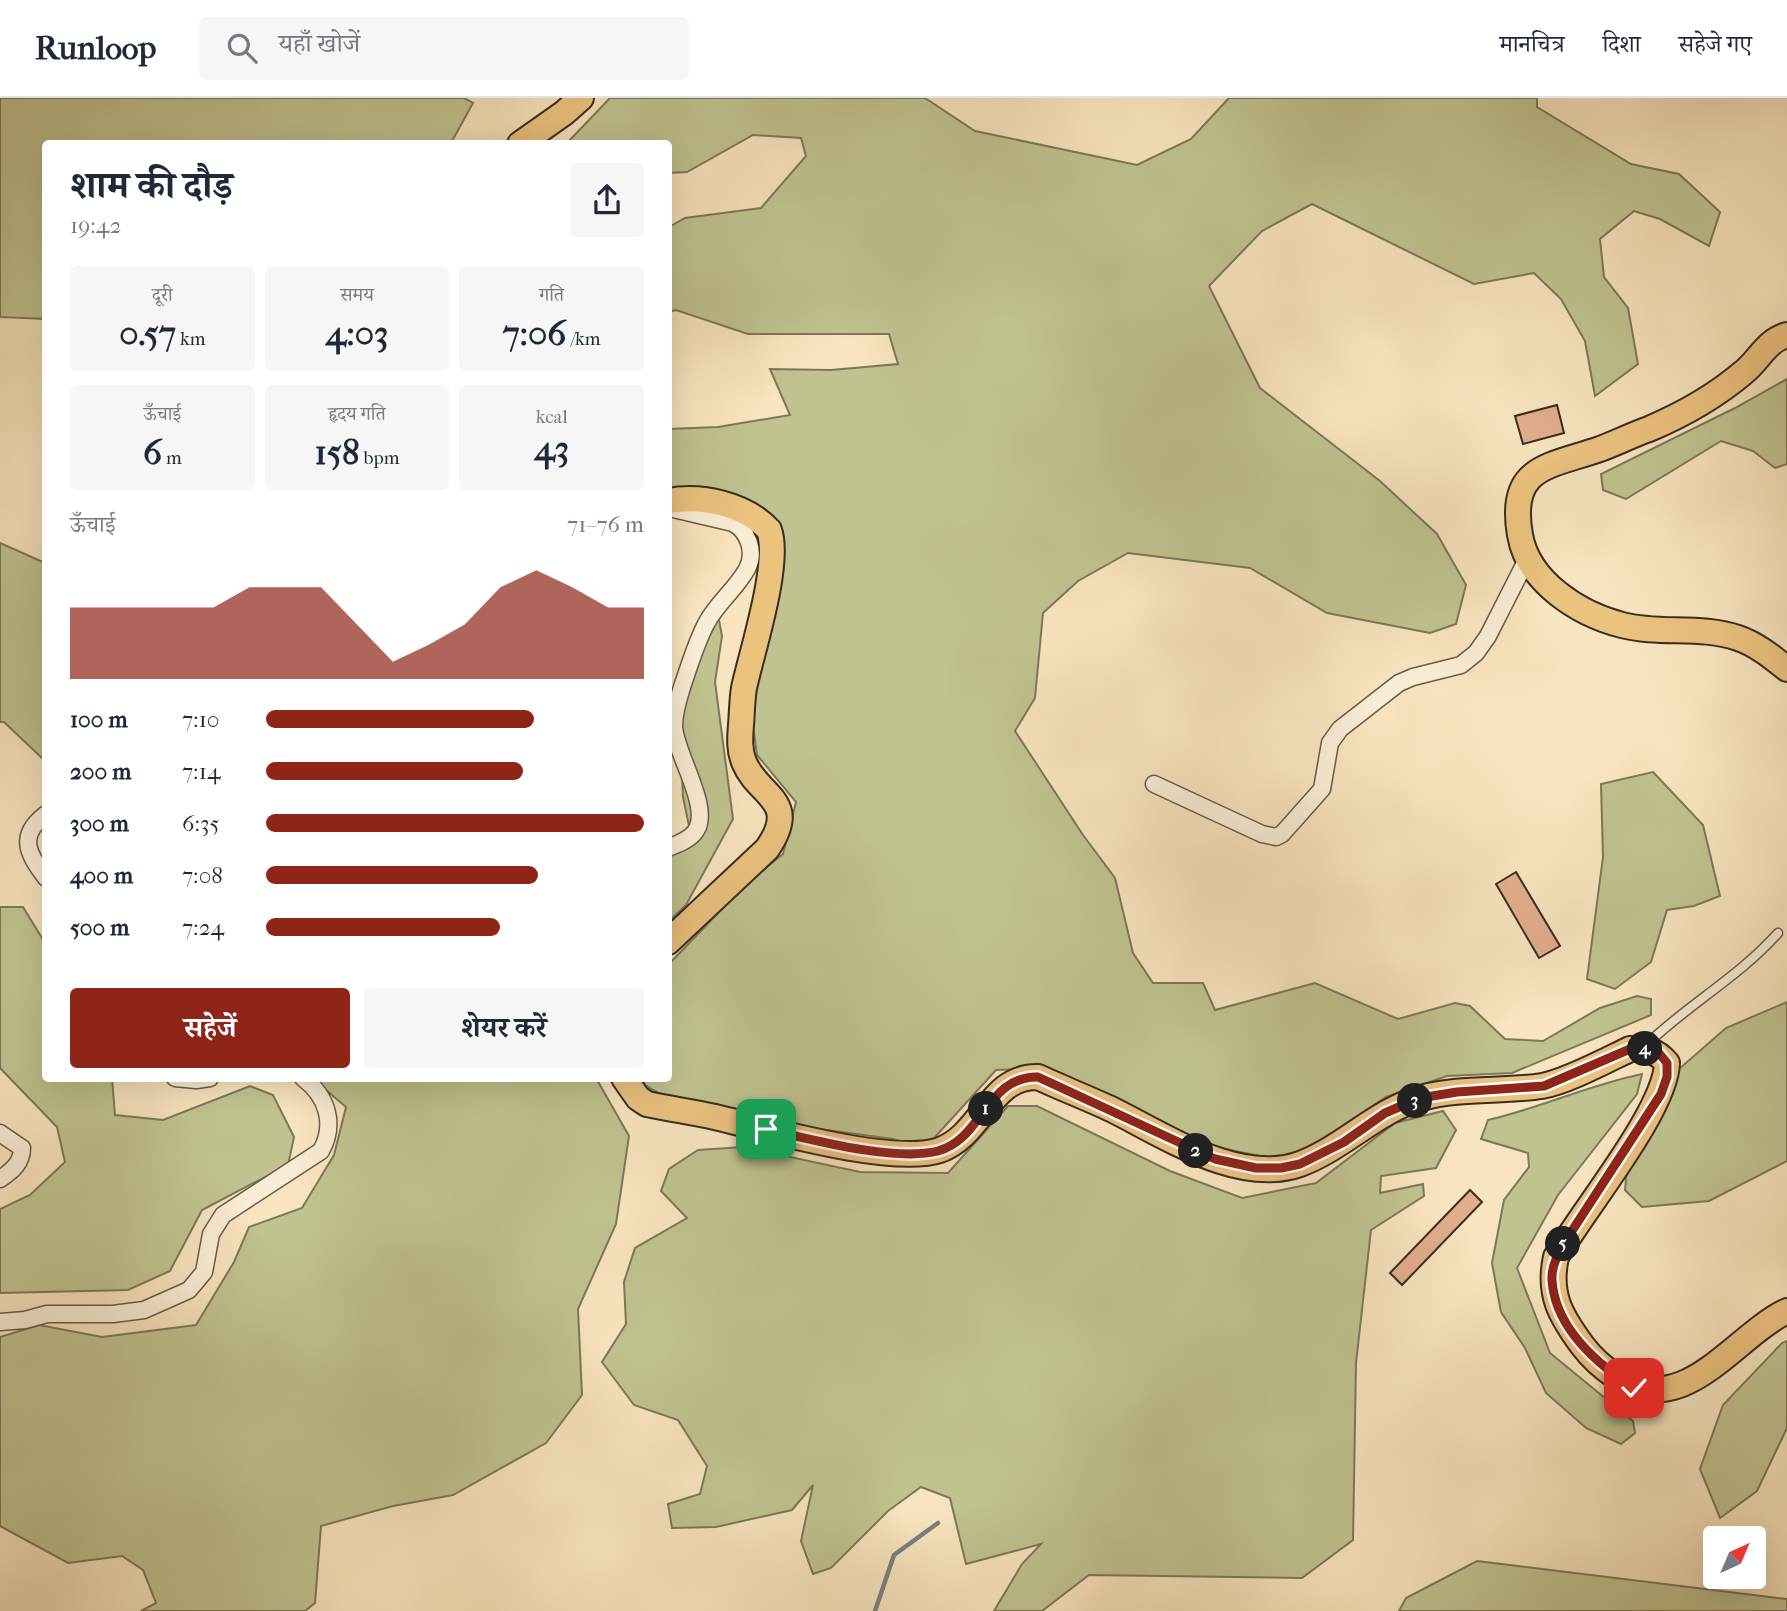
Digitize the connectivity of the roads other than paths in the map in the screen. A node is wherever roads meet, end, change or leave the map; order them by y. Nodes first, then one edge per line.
1 (580, 98) edge
2 (526, 140) edge
3 (1787, 335) edge
4 (672, 501) edge
5 (672, 509) edge
6 (1527, 559) junction
7 (1787, 669) edge
8 (1154, 784) dead end
9 (42, 818) edge
10 (672, 846) edge
11 (42, 872) edge
12 (1778, 933) dead end
13 (672, 938) edge
14 (1643, 1049) junction
15 (307, 1082) edge
16 (627, 1082) edge
17 (0, 1133) edge
18 (0, 1179) edge
19 (1787, 1311) edge
20 (0, 1322) edge

1 - 2 main road
3 - 6 main road
4 - 13 main road
5 - 10 street
6 - 7 main road
6 - 8 street
9 - 11 street
12 - 14 lane
14 - 16 main road
14 - 19 main road
15 - 20 street
17 - 18 street

